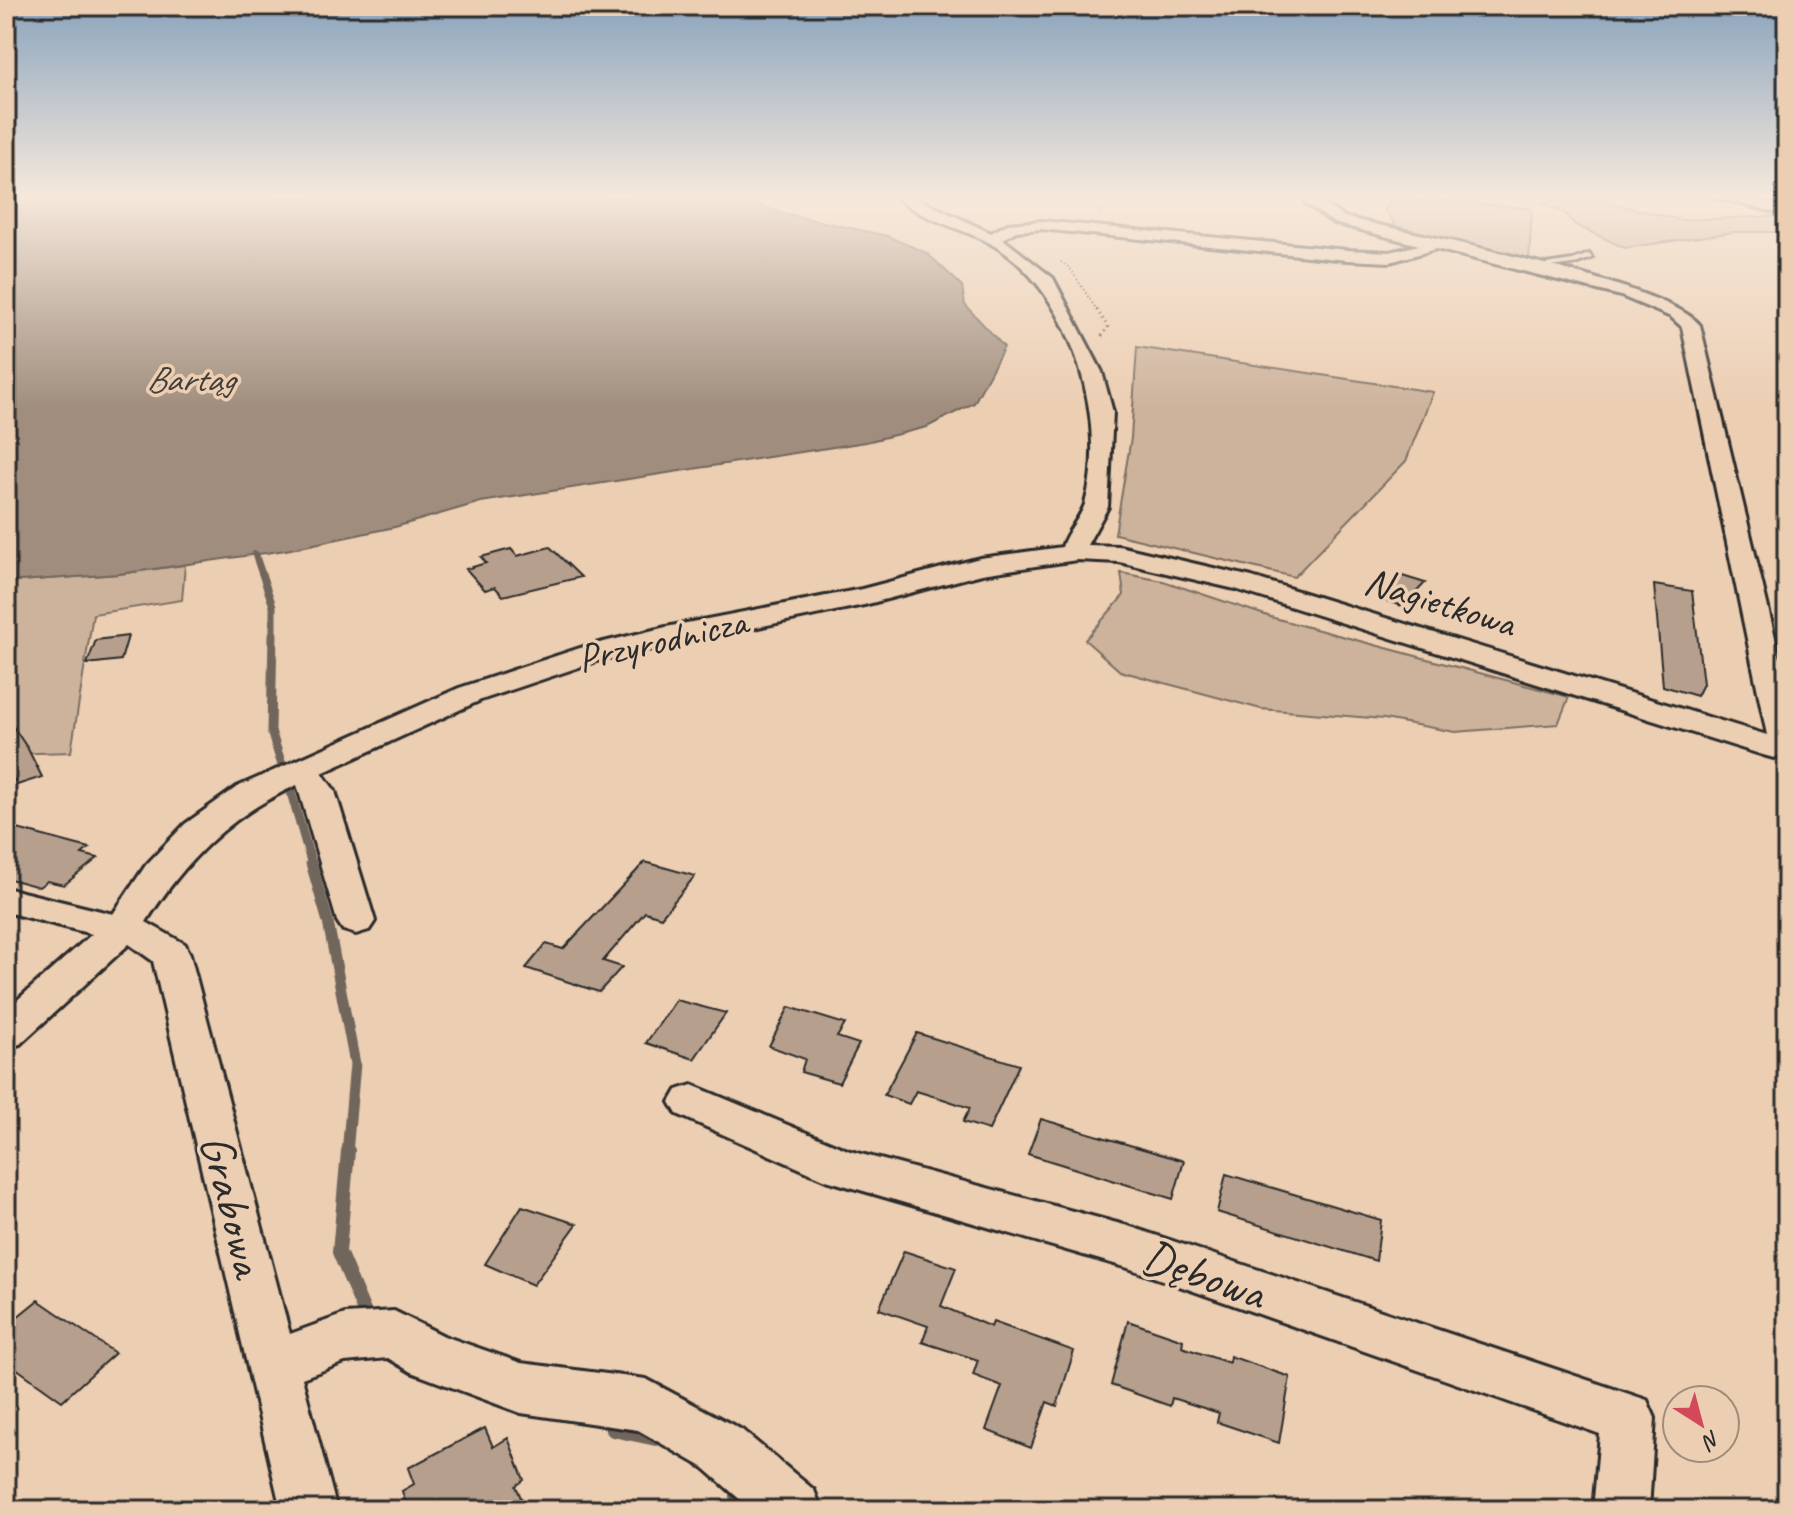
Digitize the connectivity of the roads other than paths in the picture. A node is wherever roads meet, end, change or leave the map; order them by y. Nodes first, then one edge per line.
1 (1035, 268) edge
2 (1531, 268) edge
3 (1077, 552) junction
4 (302, 769) junction
5 (6, 900) edge
6 (356, 921) dead end
7 (123, 928) junction
8 (6, 1033) edge
9 (692, 1102) dead end
10 (273, 1364) junction
11 (309, 1510) edge
12 (794, 1510) edge
13 (1621, 1510) edge

1 - 3 street
2 - 3 street, Nagietkowa
3 - 4 street, Przyrodnicza
4 - 6 street
4 - 7 street, Przyrodnicza
5 - 7 street, Grabowa
7 - 8 street, Przyrodnicza
7 - 10 street, Grabowa
9 - 13 street, Dębowa
10 - 11 street, Grabowa
10 - 12 street

